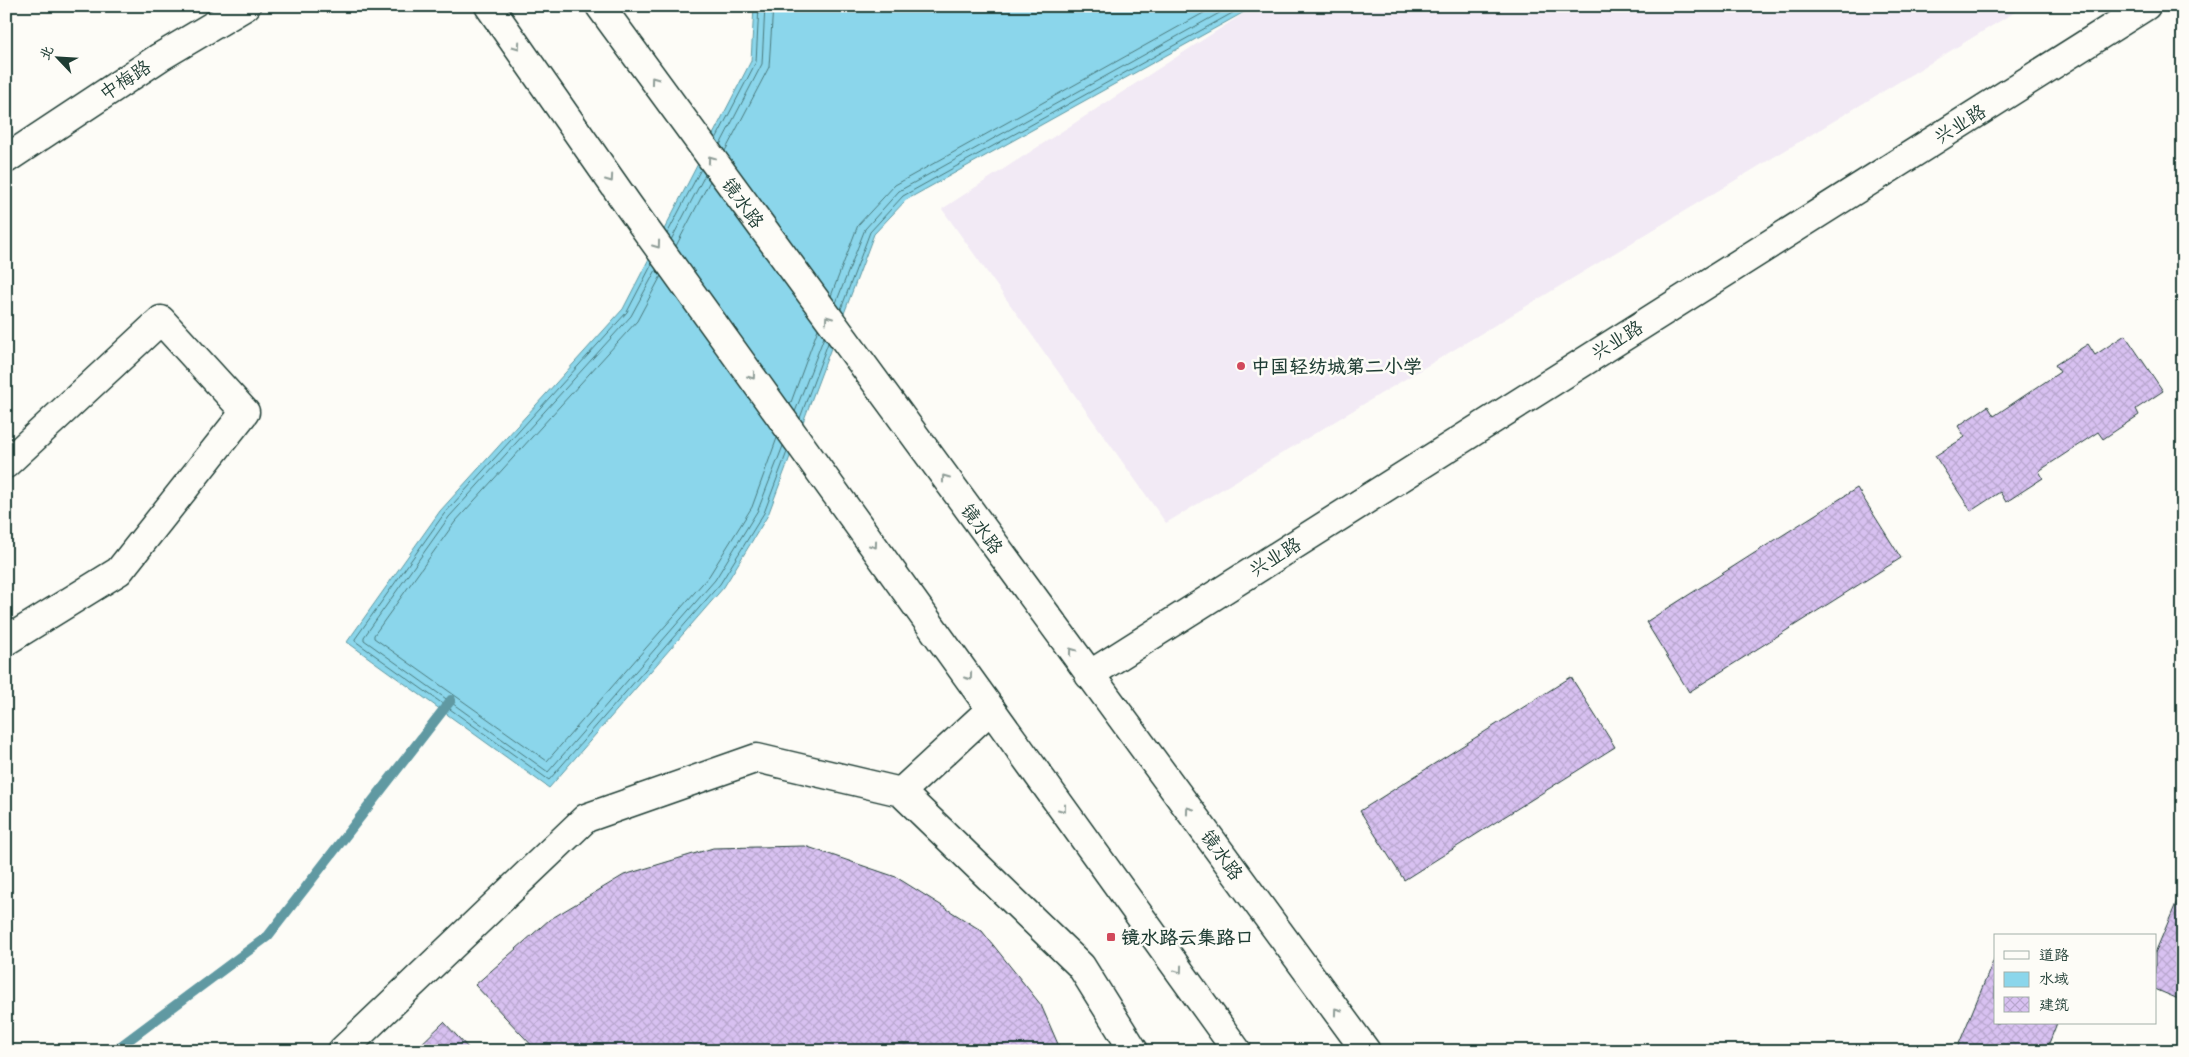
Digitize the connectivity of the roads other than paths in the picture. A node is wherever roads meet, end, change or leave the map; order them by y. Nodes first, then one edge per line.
1 (246, 6) edge
2 (489, 6) edge
3 (600, 6) edge
4 (2146, 6) edge
5 (6, 159) edge
6 (6, 464) edge
7 (6, 641) edge
8 (1089, 675) junction
9 (991, 709) junction
10 (901, 792) junction
11 (342, 1051) edge
12 (1134, 1051) edge
13 (1237, 1051) edge
14 (1366, 1051) edge

1 - 5 main road, 中梅路
2 -> 9 main road
8 -> 3 main road, 镜水路
4 - 8 main road, 兴业路
6 - 7 main road
14 -> 8 main road, 镜水路
9 - 10 main road
9 -> 13 main road
10 - 11 main road
10 - 12 main road

